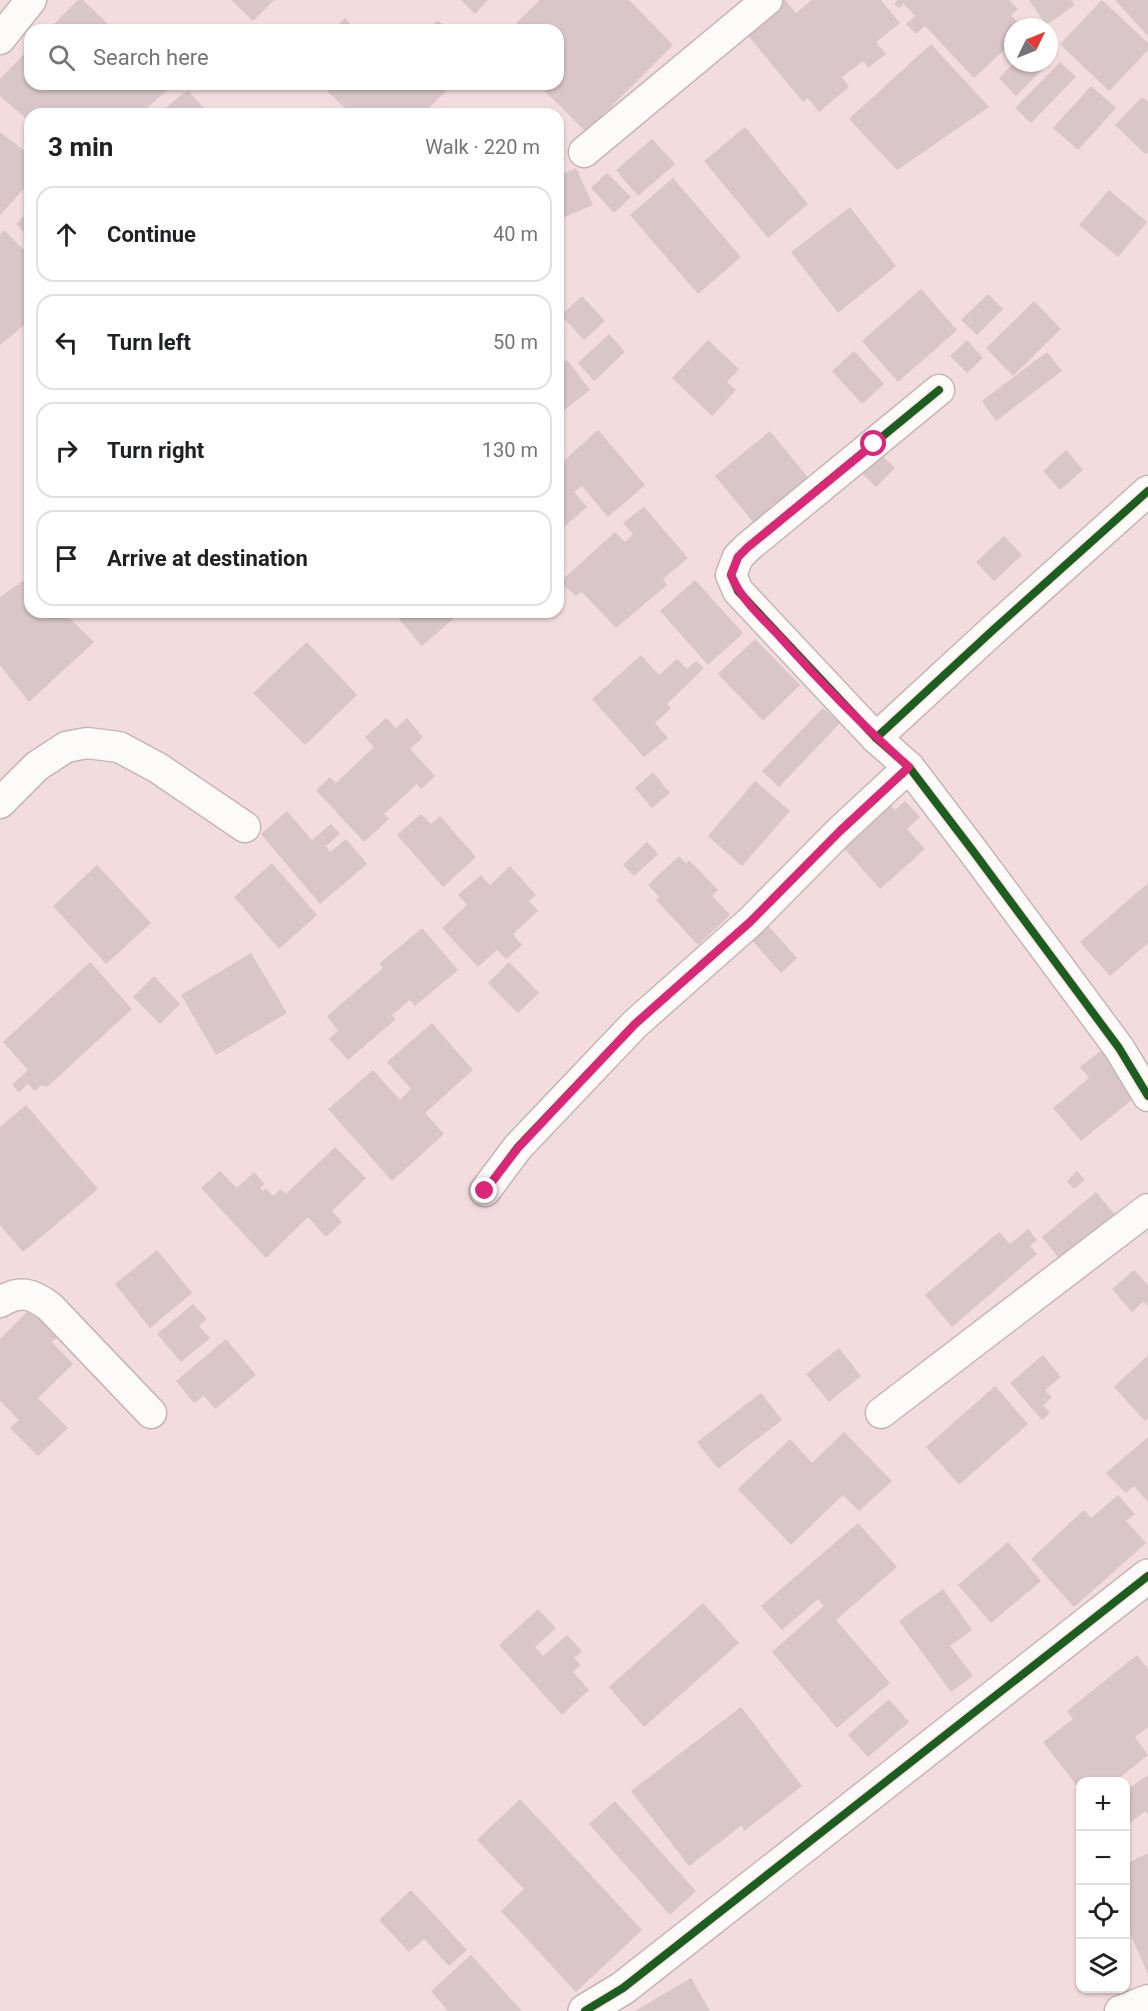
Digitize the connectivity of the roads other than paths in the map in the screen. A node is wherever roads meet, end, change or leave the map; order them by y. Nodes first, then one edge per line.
1 (31, 0) edge
2 (767, 0) edge
3 (0, 39) edge
4 (584, 152) dead end
5 (939, 390) dead end
6 (1148, 491) edge
7 (876, 738) junction
8 (909, 767) junction
9 (0, 803) edge
10 (245, 827) dead end
11 (1148, 1096) edge
12 (485, 1191) dead end
13 (1148, 1209) edge
14 (0, 1302) edge
15 (151, 1413) dead end
16 (881, 1413) dead end
17 (1148, 1576) edge
18 (613, 2000) edge
19 (1148, 2000) edge
20 (585, 2011) edge
21 (1120, 2011) edge

1 - 3 street
2 - 4 street
5 - 7 street
6 - 7 street
7 - 8 street
8 - 11 street
8 - 12 street
9 - 10 street
13 - 16 street
14 - 15 street
17 - 18 street
18 - 20 street
19 - 21 street

